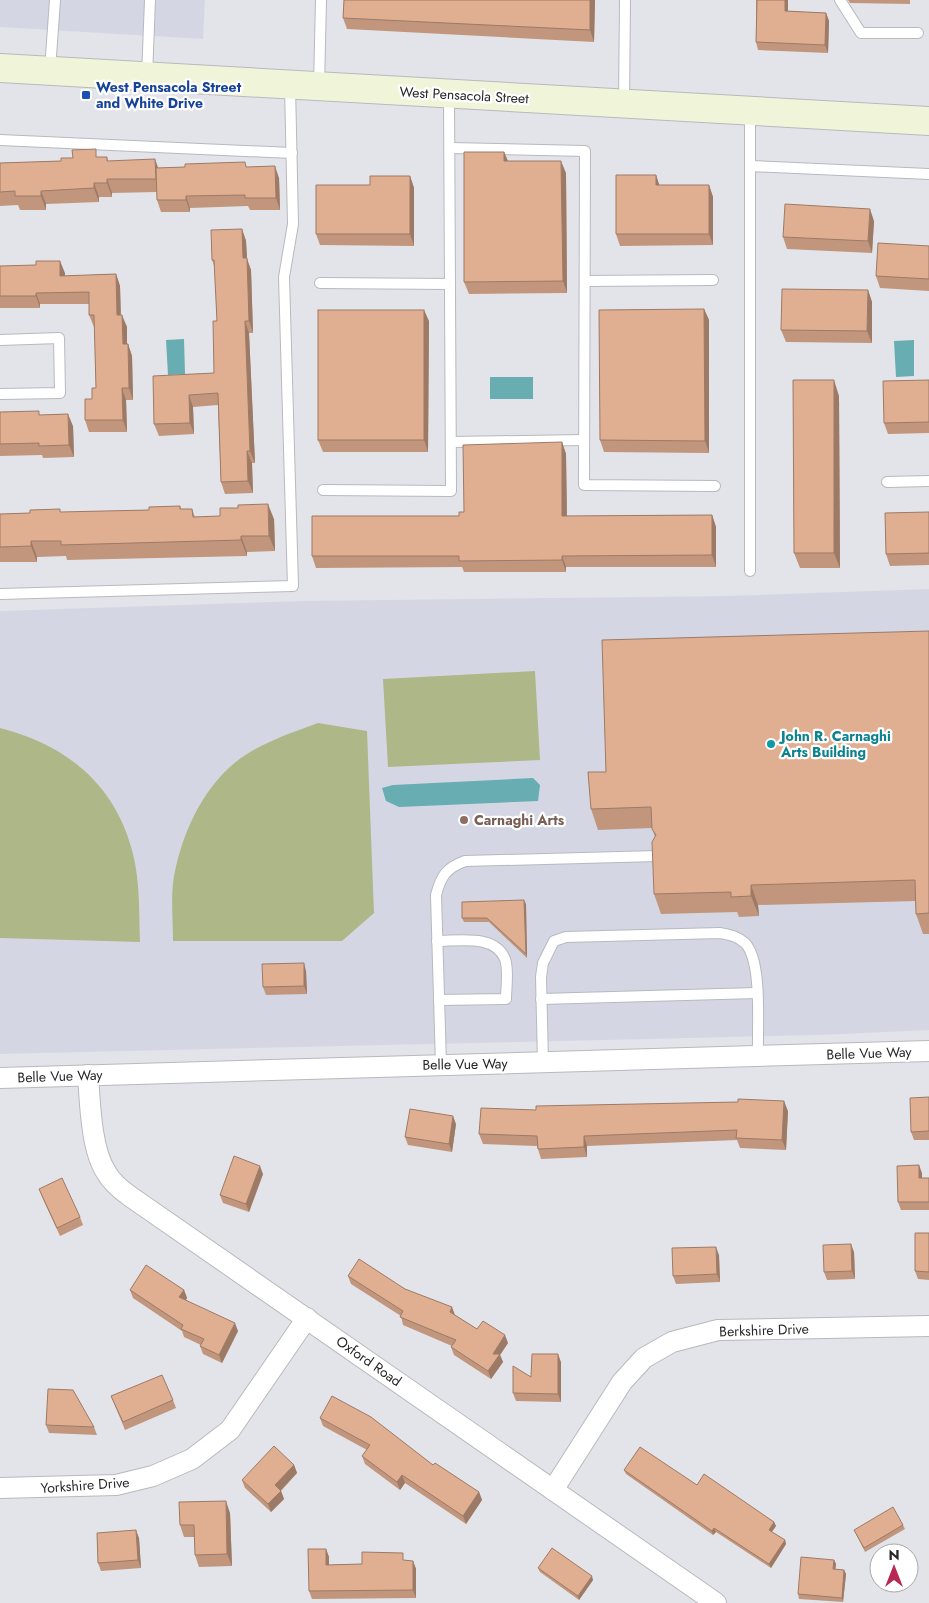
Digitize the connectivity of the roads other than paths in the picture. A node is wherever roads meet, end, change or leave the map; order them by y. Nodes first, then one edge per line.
1 (55, 0) edge
2 (150, 0) edge
3 (321, 0) edge
4 (626, 0) edge
5 (840, 0) edge
6 (918, 33) dead end
7 (0, 68) edge
8 (50, 71) junction
9 (147, 77) junction
10 (290, 85) junction
11 (319, 87) junction
12 (449, 94) junction
13 (624, 104) junction
14 (750, 111) junction
15 (929, 121) edge
16 (0, 140) edge
17 (450, 148) junction
18 (292, 153) junction
19 (750, 166) junction
20 (929, 174) edge
21 (713, 280) dead end
22 (585, 281) junction
23 (320, 283) dead end
24 (450, 284) junction
25 (0, 340) edge
26 (0, 394) edge
27 (584, 440) junction
28 (451, 442) junction
29 (929, 481) edge
30 (888, 482) dead end
31 (715, 486) dead end
32 (323, 490) dead end
33 (750, 571) dead end
34 (0, 594) edge
35 (657, 856) edge
36 (437, 941) junction
37 (756, 994) junction
38 (542, 999) junction
39 (439, 1000) junction
40 (929, 1051) edge
41 (758, 1057) junction
42 (543, 1062) junction
43 (441, 1065) junction
44 (88, 1075) junction
45 (0, 1078) edge
46 (307, 1318) junction
47 (929, 1326) edge
48 (0, 1488) edge
49 (553, 1490) junction
50 (716, 1603) edge

1 - 8 lane
2 - 9 lane
3 - 11 lane
4 - 13 lane
5 - 6 lane
7 - 8 main road, West Pensacola Street
8 - 9 main road, West Pensacola Street
9 - 10 main road, West Pensacola Street
10 - 11 main road, West Pensacola Street
10 - 18 lane
11 - 12 main road, West Pensacola Street
12 - 13 main road, West Pensacola Street
12 - 17 lane
13 - 14 main road, West Pensacola Street
14 - 15 main road, West Pensacola Street
14 - 19 lane
16 - 18 lane
17 - 22 lane
17 - 24 lane
18 - 34 lane
19 - 20 lane
19 - 33 lane
21 - 22 lane
22 - 27 lane
23 - 24 lane
24 - 28 lane
25 - 26 lane
27 - 28 lane
27 - 31 lane
28 - 32 lane
29 - 30 lane
35 - 36 lane
36 - 39 lane
36 - 39 lane
37 - 38 lane
37 - 38 lane
37 - 41 lane
38 - 42 lane
39 - 43 lane
40 - 41 street, Belle Vue Way
41 - 42 street, Belle Vue Way
42 - 43 street, Belle Vue Way
43 - 44 street, Belle Vue Way
44 - 45 street, Belle Vue Way
44 - 46 street, Oxford Road
46 - 48 street, Yorkshire Drive
46 - 49 street, Oxford Road
47 - 49 street, Berkshire Drive
49 - 50 street, Oxford Road

